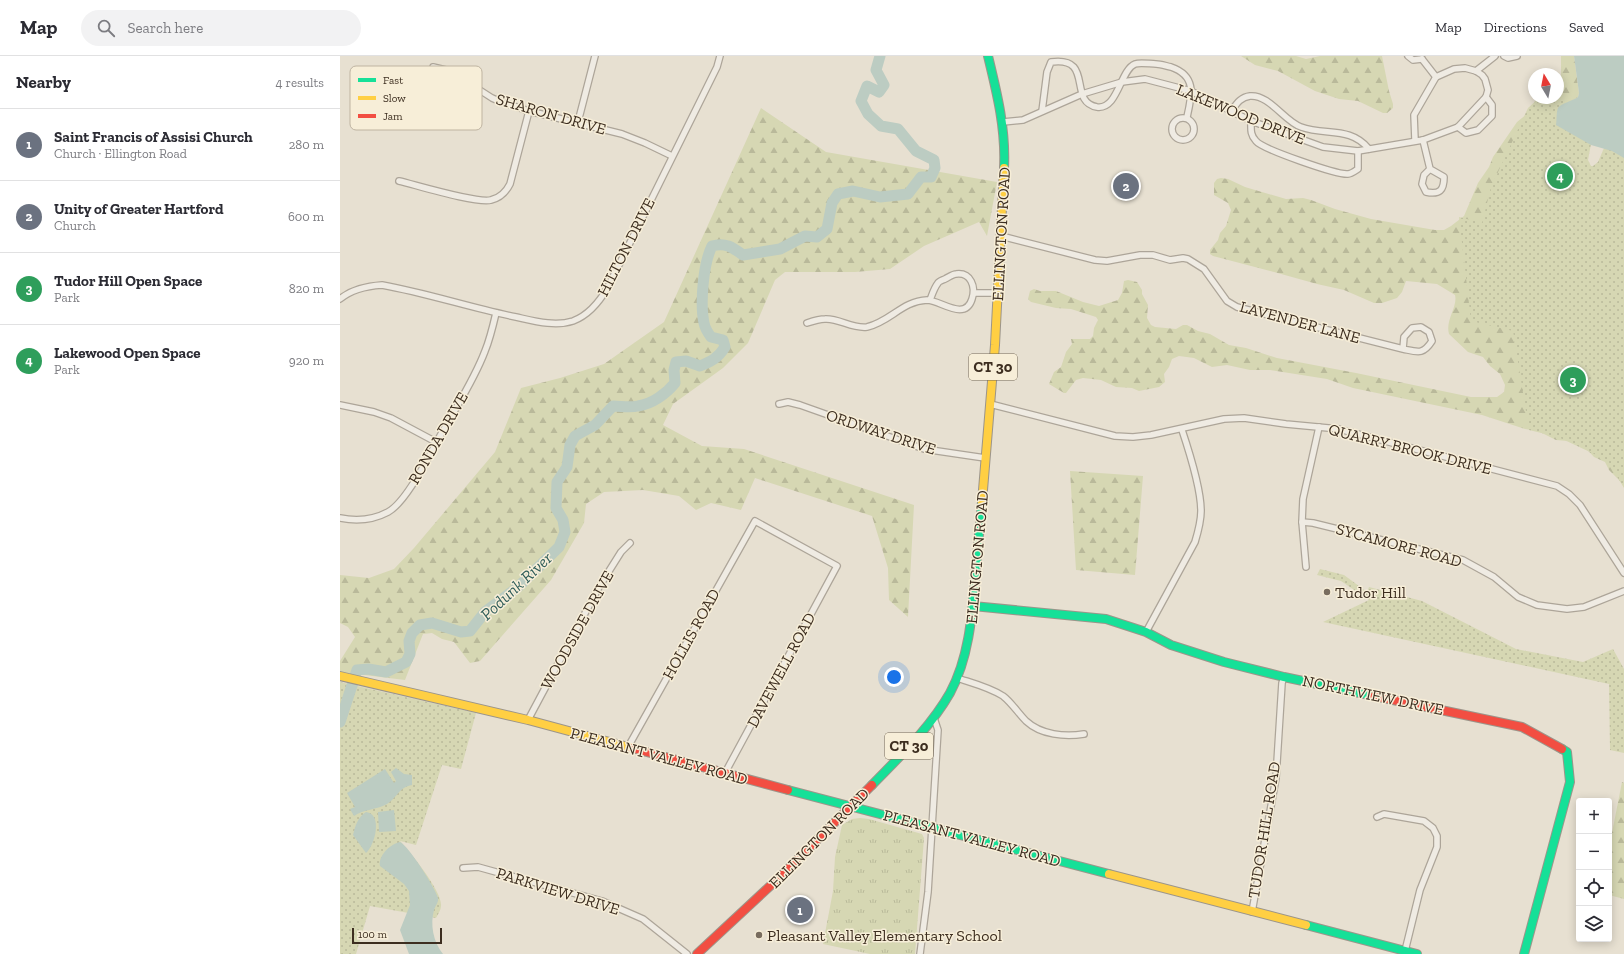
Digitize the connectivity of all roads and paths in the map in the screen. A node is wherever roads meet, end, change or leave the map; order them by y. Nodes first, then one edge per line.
1 (595, 56) edge
2 (720, 56) edge
3 (988, 56) edge
4 (1408, 56) edge
5 (1495, 56) edge
6 (1504, 56) edge
7 (1517, 56) edge
8 (1423, 57) edge
9 (1476, 70) junction
10 (1436, 77) junction
11 (1122, 82) junction
12 (1191, 91) junction
13 (482, 92) edge
14 (1082, 94) junction
15 (1486, 97) junction
16 (1232, 110) junction
17 (529, 111) junction
18 (1042, 111) junction
19 (1187, 117) junction
20 (1251, 121) junction
21 (578, 122) junction
22 (1003, 122) junction
23 (1300, 127) junction
24 (1458, 128) junction
25 (1297, 138) junction
26 (1415, 140) junction
27 (1423, 140) junction
28 (1369, 149) junction
29 (1358, 151) junction
30 (672, 156) junction
31 (1430, 169) junction
32 (399, 181) dead end
33 (1001, 236) junction
34 (974, 293) junction
35 (998, 293) junction
36 (340, 298) edge
37 (930, 300) junction
38 (496, 313) junction
39 (807, 323) dead end
40 (1403, 349) junction
41 (779, 404) dead end
42 (990, 404) junction
43 (340, 405) edge
44 (1319, 426) junction
45 (1182, 430) junction
46 (436, 442) junction
47 (985, 458) junction
48 (340, 518) edge
49 (755, 521) joint
50 (1302, 522) junction
51 (630, 543) dead end
52 (1306, 567) dead end
53 (1624, 573) edge
54 (1624, 591) edge
55 (973, 606) junction
56 (1146, 632) junction
57 (340, 676) edge
58 (1284, 677) junction
59 (957, 678) junction
60 (934, 718) junction
61 (528, 720) junction
62 (1084, 734) dead end
63 (628, 747) junction
64 (725, 774) junction
65 (851, 807) junction
66 (1377, 816) dead end
67 (931, 828) junction
68 (463, 868) dead end
69 (1252, 912) junction
70 (1405, 951) junction
71 (687, 954) edge
72 (698, 954) edge
73 (920, 954) edge
74 (1417, 954) edge
75 (1524, 954) edge

1 - 21 street
2 - 30 street, HILTON DRIVE
3 - 22 main road, ELLINGTON ROAD / CT 30
4 - 8 street
5 - 9 street
6 - 7 street
8 - 10 street
9 - 10 street
9 - 15 street
10 - 26 street
11 - 12 street, LAKEWOOD DRIVE
11 - 12 street
11 - 14 street, LAKEWOOD DRIVE
11 - 14 street
12 - 16 street, LAKEWOOD DRIVE
12 - 19 street
13 - 17 street, SHARON DRIVE
14 - 18 street, LAKEWOOD DRIVE
14 - 18 street
15 - 24 street, LAKEWOOD DRIVE
15 - 24 street
16 - 20 street, LAKEWOOD DRIVE
16 - 23 street
17 - 21 street, SHARON DRIVE
17 - 32 street
18 - 22 street, LAKEWOOD DRIVE
19 - 19 street
20 - 25 street, LAKEWOOD DRIVE
20 - 29 street
21 - 30 street, SHARON DRIVE
22 - 33 main road, ELLINGTON ROAD / CT 30
23 - 25 street
23 - 28 street
24 - 27 street, LAKEWOOD DRIVE
25 - 29 street, LAKEWOOD DRIVE
26 - 27 street, LAKEWOOD DRIVE
26 - 28 street, LAKEWOOD DRIVE
27 - 31 street
28 - 29 street, LAKEWOOD DRIVE
30 - 38 street, HILTON DRIVE
31 - 31 street
33 - 35 main road, ELLINGTON ROAD / CT 30
33 - 40 street, LAVENDER LANE
34 - 35 street
34 - 37 street
34 - 37 street
35 - 42 main road, ELLINGTON ROAD / CT 30
36 - 38 street, HILTON DRIVE
37 - 39 street
38 - 46 street, RONDA DRIVE
40 - 40 street, LAVENDER LANE
41 - 47 street, ORDWAY DRIVE
42 - 45 street, QUARRY BROOK DRIVE
42 - 47 main road, ELLINGTON ROAD / CT 30
43 - 46 street
44 - 45 street, QUARRY BROOK DRIVE
44 - 50 street
44 - 53 street, QUARRY BROOK DRIVE
45 - 56 street
46 - 48 street, RONDA DRIVE
47 - 55 main road, ELLINGTON ROAD / CT 30
49 - 63 street, HOLLIS ROAD
49 - 64 street, DAVEWELL ROAD
50 - 52 street
50 - 54 street, SYCAMORE ROAD
51 - 61 street, WOODSIDE DRIVE
55 - 56 main road, NORTHVIEW DRIVE
55 - 59 main road, ELLINGTON ROAD / CT 30
56 - 58 main road, NORTHVIEW DRIVE
57 - 61 main road, PLEASANT VALLEY ROAD
58 - 69 street, TUDOR HILL ROAD
58 - 75 main road, NORTHVIEW DRIVE
59 - 60 main road, ELLINGTON ROAD / CT 30
59 - 62 street
60 - 65 main road, ELLINGTON ROAD / CT 30
60 - 67 street
61 - 63 main road, PLEASANT VALLEY ROAD
63 - 64 main road, PLEASANT VALLEY ROAD
64 - 65 main road, PLEASANT VALLEY ROAD
65 - 67 main road, PLEASANT VALLEY ROAD
65 - 72 main road, ELLINGTON ROAD / CT 30
66 - 70 street
67 - 69 main road, PLEASANT VALLEY ROAD
67 - 73 street
68 - 71 street, PARKVIEW DRIVE
69 - 70 main road, PLEASANT VALLEY ROAD
70 - 74 main road, PLEASANT VALLEY ROAD

